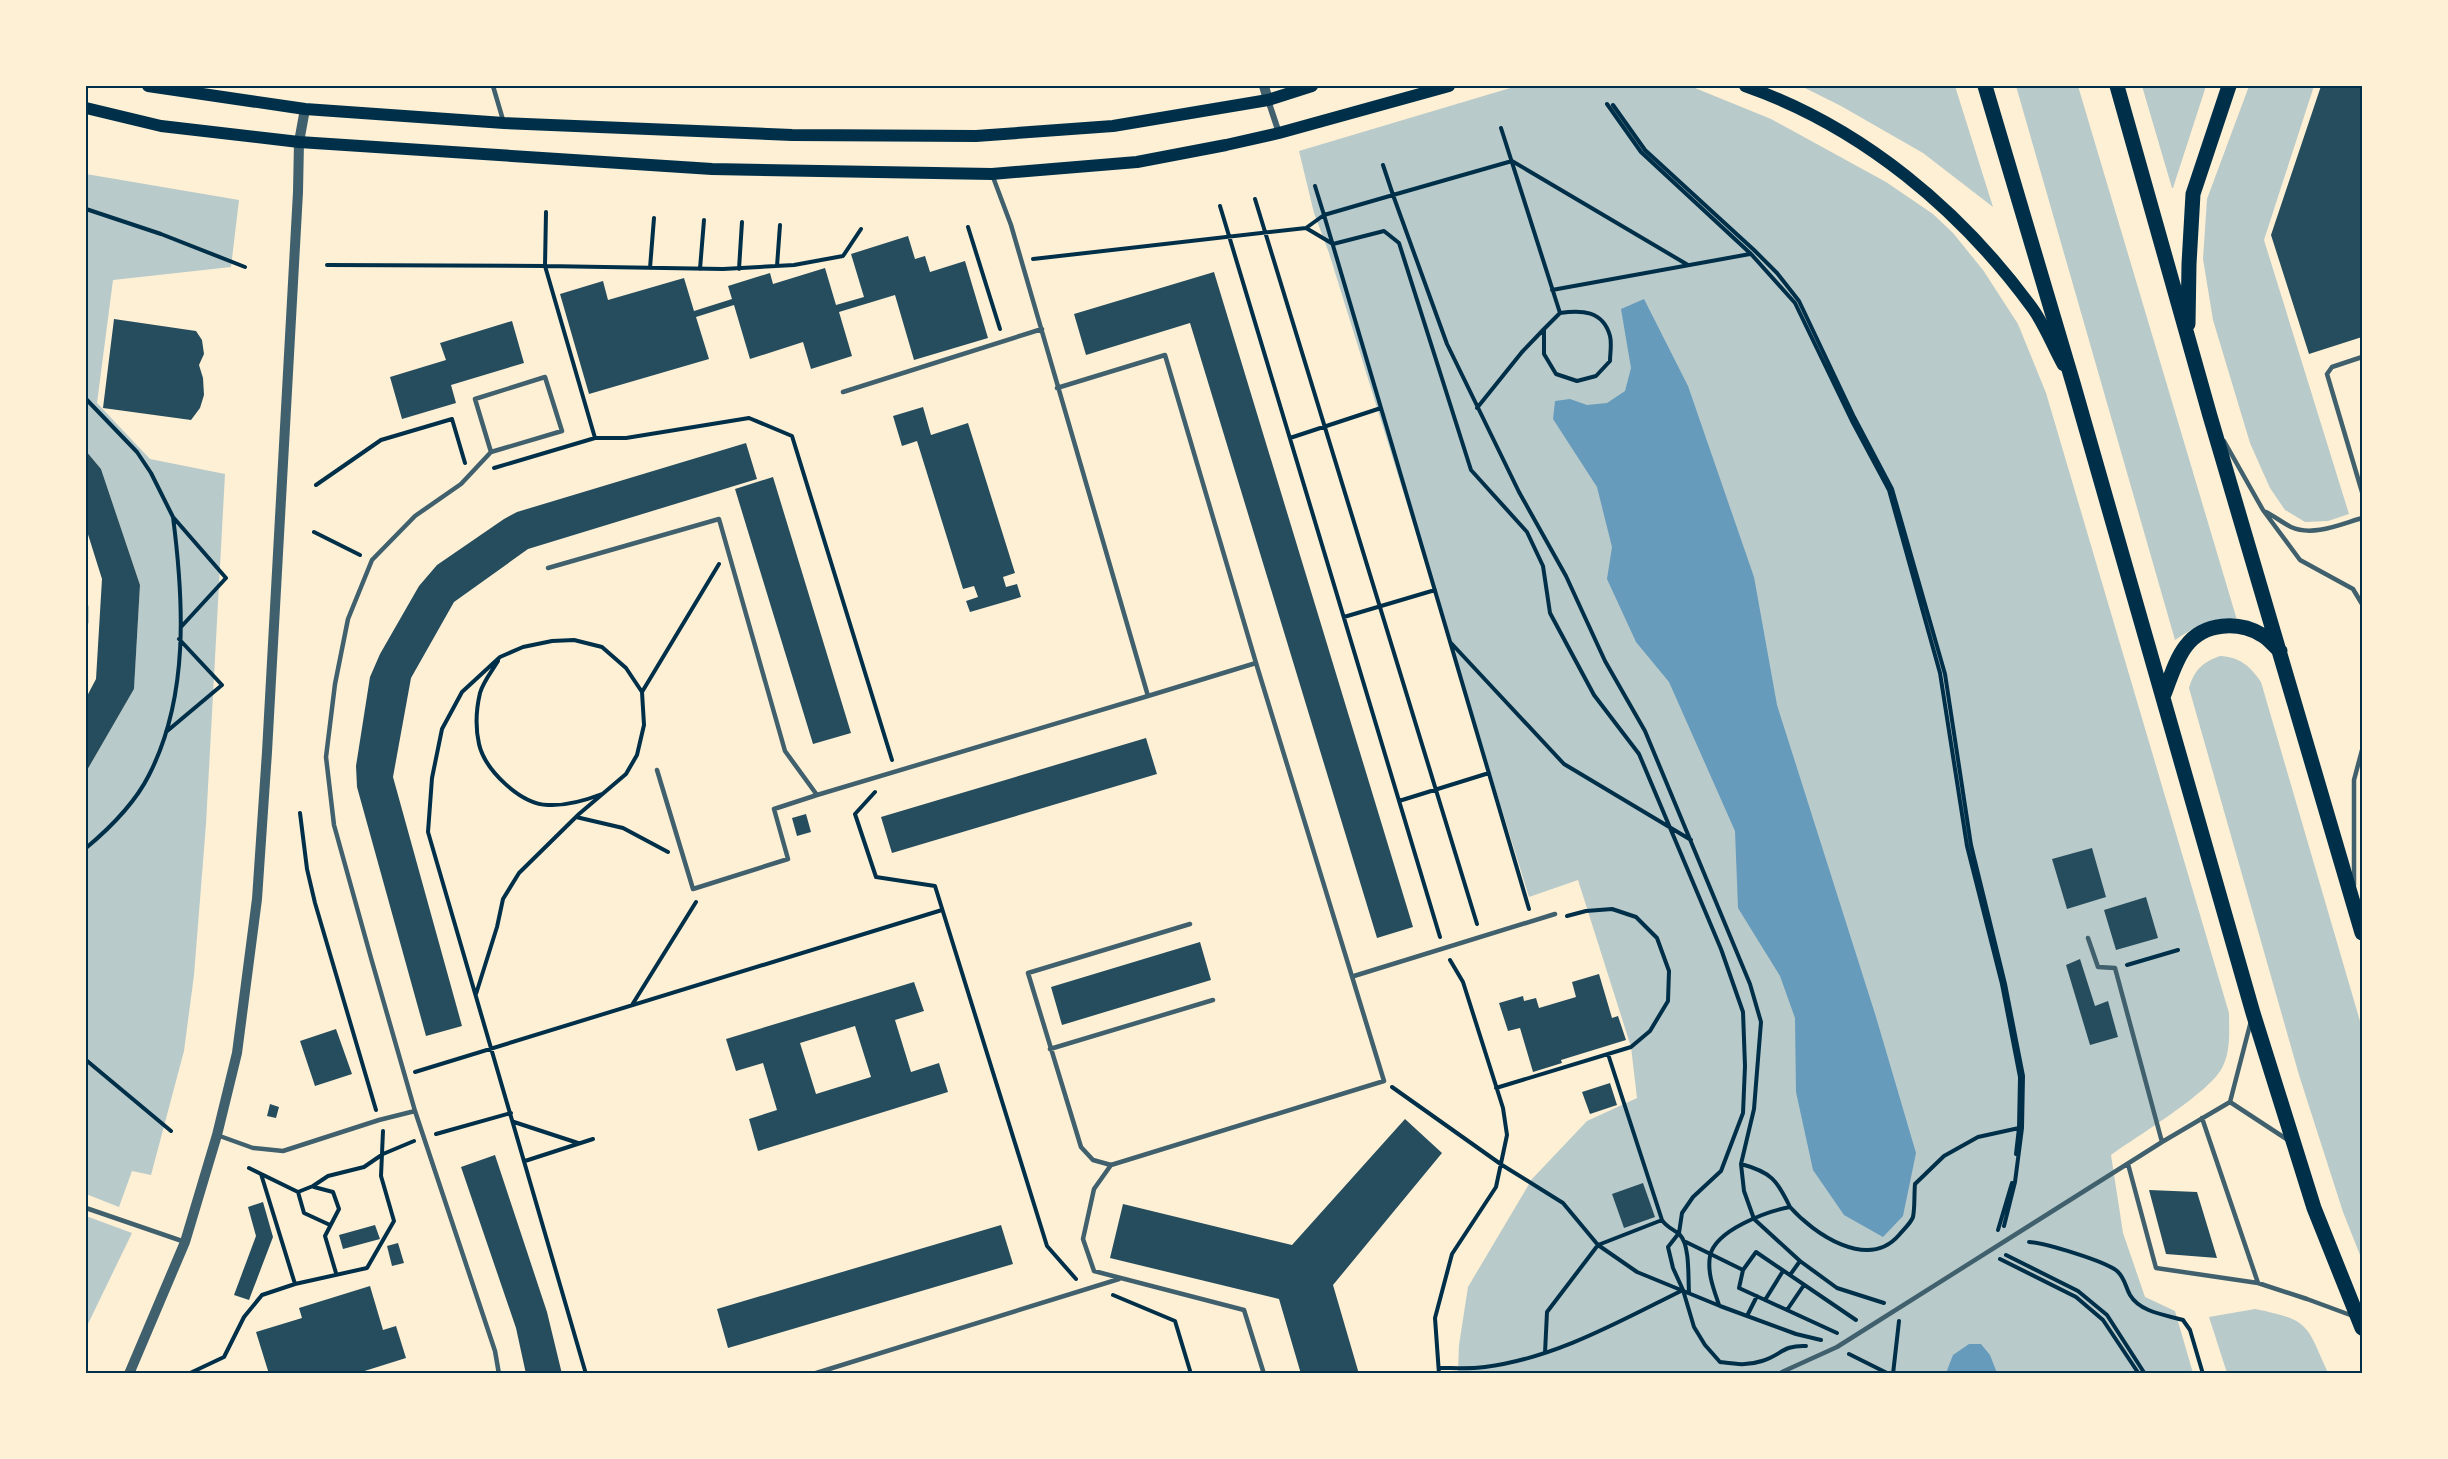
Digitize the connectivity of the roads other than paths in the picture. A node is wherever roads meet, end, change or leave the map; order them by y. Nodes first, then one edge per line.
1 (148, 86) edge
2 (493, 86) edge
3 (1264, 86) edge
4 (1312, 86) edge
5 (1449, 86) edge
6 (1745, 86) edge
7 (1985, 86) edge
8 (2117, 86) edge
9 (2229, 86) edge
10 (1268, 100) junction
11 (86, 108) edge
12 (304, 109) junction
13 (504, 123) junction
14 (1279, 133) junction
15 (299, 142) junction
16 (992, 174) junction
17 (1042, 329) junction
18 (2188, 342) junction
19 (2362, 357) edge
20 (2073, 383) junction
21 (1057, 388) junction
22 (843, 392) dead end
23 (2210, 416) junction
24 (491, 452) junction
25 (2362, 492) edge
26 (2263, 510) junction
27 (2360, 519) edge
28 (548, 568) dead end
29 (2362, 604) edge
30 (86, 606) edge
31 (86, 623) edge
32 (2280, 651) junction
33 (1256, 663) junction
34 (1148, 696) junction
35 (2163, 697) junction
36 (2362, 750) edge
37 (657, 770) dead end
38 (817, 795) junction
39 (2354, 903) junction
40 (1555, 914) road end
41 (1190, 924) dead end
42 (2362, 933) edge
43 (2088, 938) dead end
44 (1354, 976) junction
45 (1213, 1000) dead end
46 (2253, 1013) junction
47 (1050, 1049) junction
48 (2230, 1102) junction
49 (415, 1112) junction
50 (2202, 1118) junction
51 (217, 1135) junction
52 (2162, 1142) junction
53 (2295, 1145) junction
54 (2128, 1164) junction
55 (1111, 1165) junction
56 (86, 1208) edge
57 (186, 1242) junction
58 (1122, 1278) junction
59 (2258, 1283) junction
60 (2360, 1323) edge
61 (1782, 1372) edge
62 (129, 1374) edge
63 (499, 1374) edge
64 (813, 1374) edge
65 (1264, 1374) edge

1 - 12 main road
2 - 13 lane
3 - 10 street
4 - 10 main road
5 - 14 main road
6 - 20 main road
7 - 20 main road
8 - 18 main road
9 - 18 main road
10 - 13 main road
10 - 14 street
11 - 15 main road
12 - 13 main road
12 - 15 street
14 - 16 main road
15 - 16 main road
15 - 51 street
16 - 17 lane
17 - 21 lane
17 - 22 lane
18 - 23 main road
19 - 25 lane
20 - 35 main road
21 - 33 lane
21 - 34 lane
23 - 26 lane
23 - 32 main road
24 - 24 lane
24 - 49 lane
26 - 27 lane
26 - 29 lane
28 - 38 lane
30 - 31 lane
32 - 35 main road
32 - 39 main road
33 - 34 lane
33 - 44 lane
34 - 38 lane
35 - 46 main road
36 - 39 lane
37 - 38 lane
39 - 42 main road
40 - 44 lane
41 - 47 lane
43 - 52 lane
44 - 55 lane
45 - 47 lane
46 - 48 lane
46 - 53 main road
47 - 55 lane
48 - 50 lane
48 - 53 lane
49 - 51 lane
49 - 63 lane
50 - 52 lane
50 - 59 lane
51 - 57 street
52 - 54 lane
53 - 60 main road
54 - 59 lane
54 - 61 lane
55 - 58 lane
56 - 57 lane
57 - 62 street
58 - 64 lane
58 - 65 lane
59 - 60 lane

